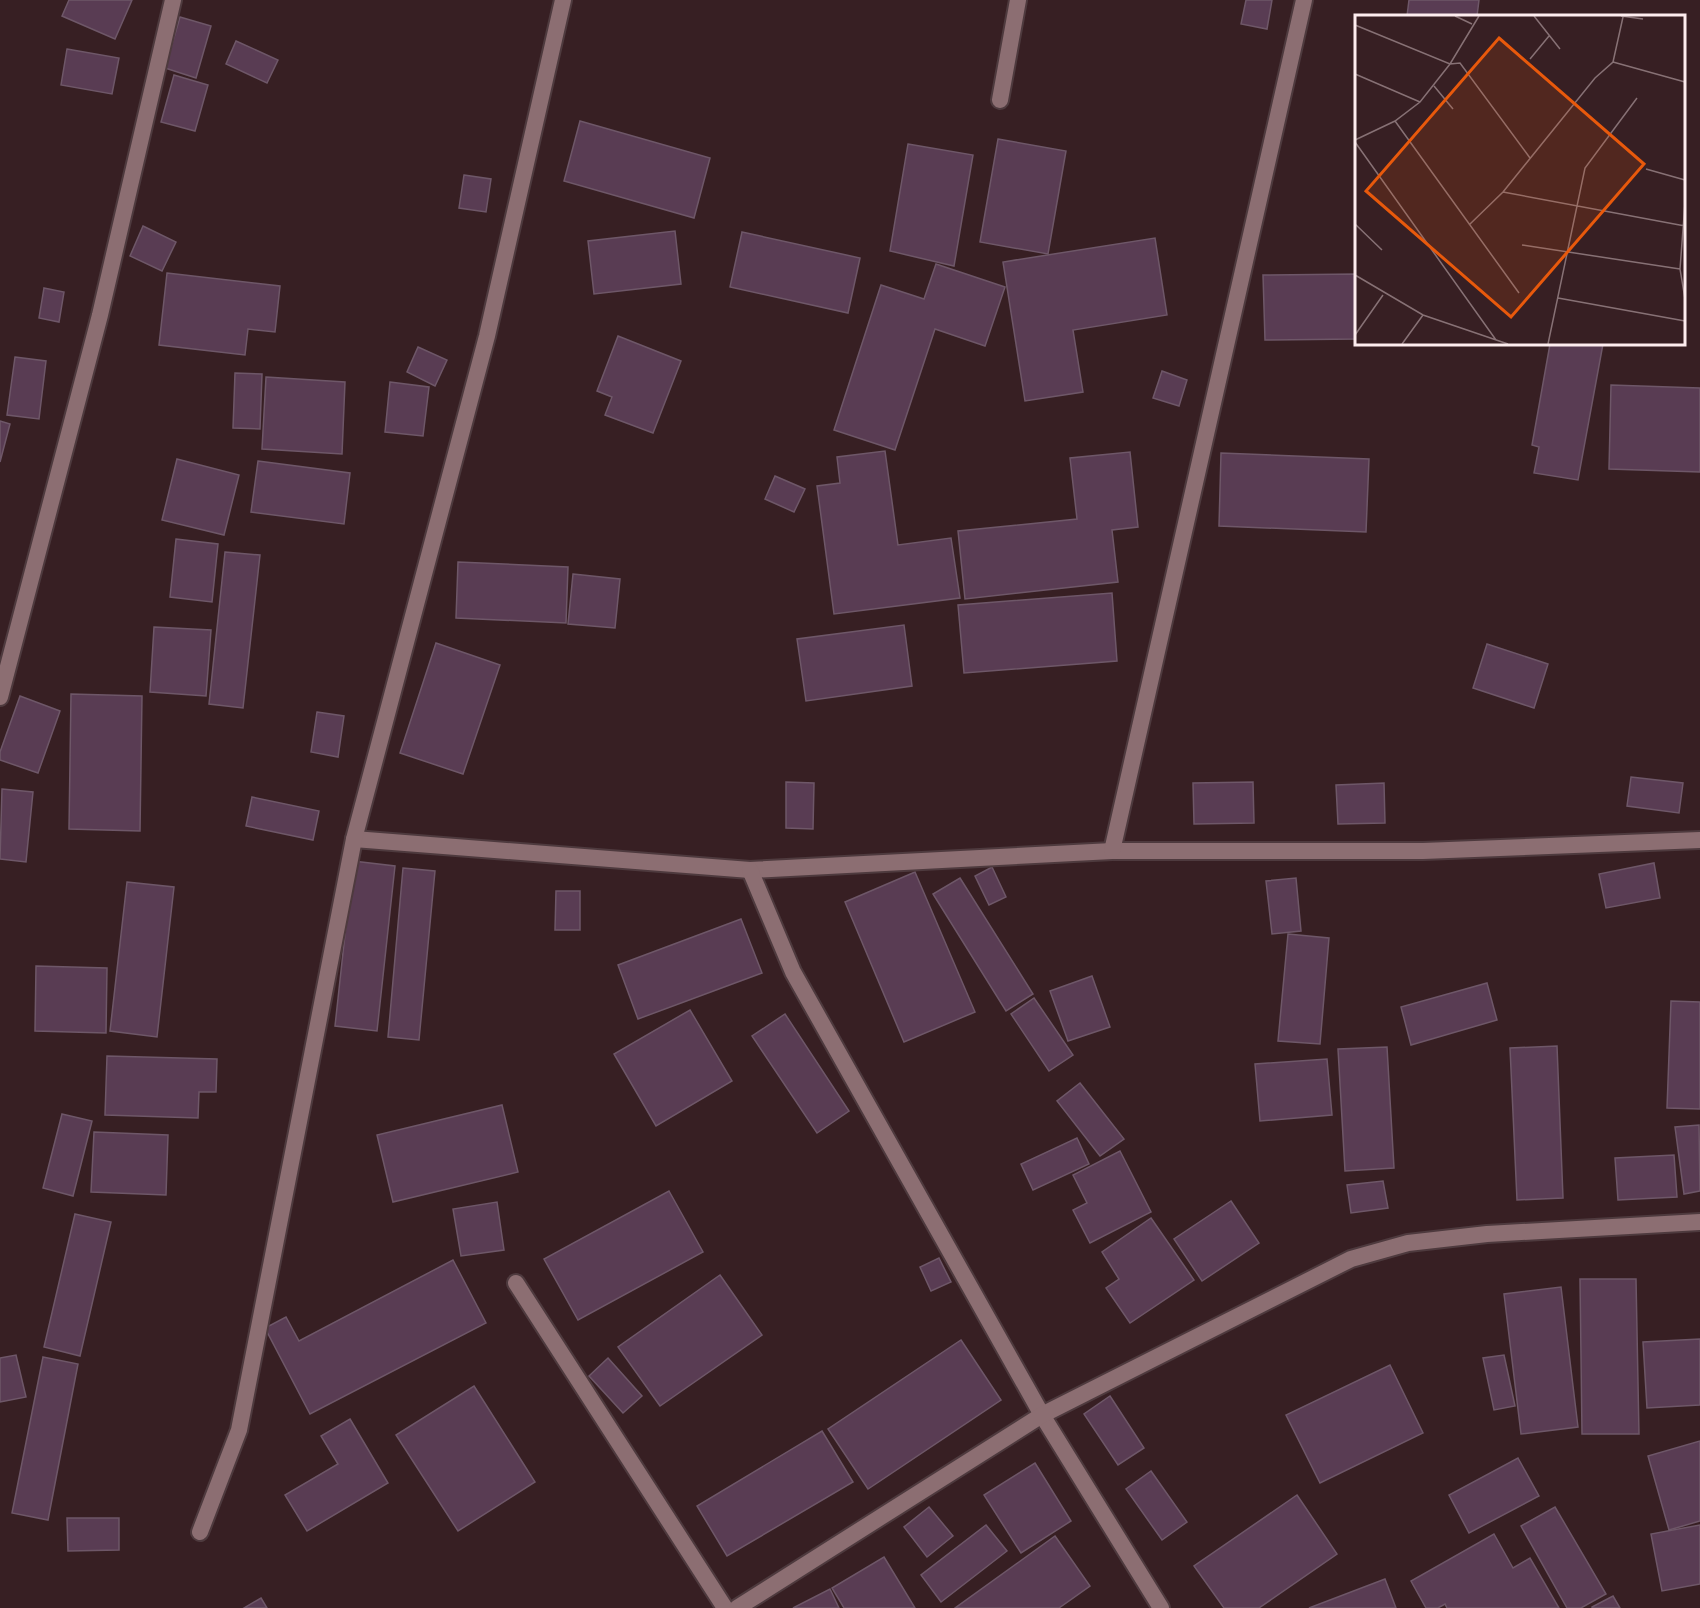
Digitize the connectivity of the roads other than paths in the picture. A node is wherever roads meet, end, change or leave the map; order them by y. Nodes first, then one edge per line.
1 (173, 0) edge
2 (563, 0) edge
3 (1018, 0) edge
4 (1304, 0) edge
5 (1000, 100) dead end
6 (0, 697) edge
7 (354, 839) junction
8 (1700, 840) edge
9 (1112, 851) junction
10 (750, 870) junction
11 (1700, 1222) edge
12 (516, 1283) dead end
13 (1042, 1414) junction
14 (200, 1532) dead end
15 (725, 1608) edge
16 (737, 1608) edge
17 (1161, 1608) edge

1 - 6 street
2 - 7 street
3 - 5 street
4 - 9 street
7 - 10 street
7 - 14 street
8 - 9 street
9 - 10 street
10 - 13 street
11 - 13 street
12 - 15 street
13 - 16 street
13 - 17 street

